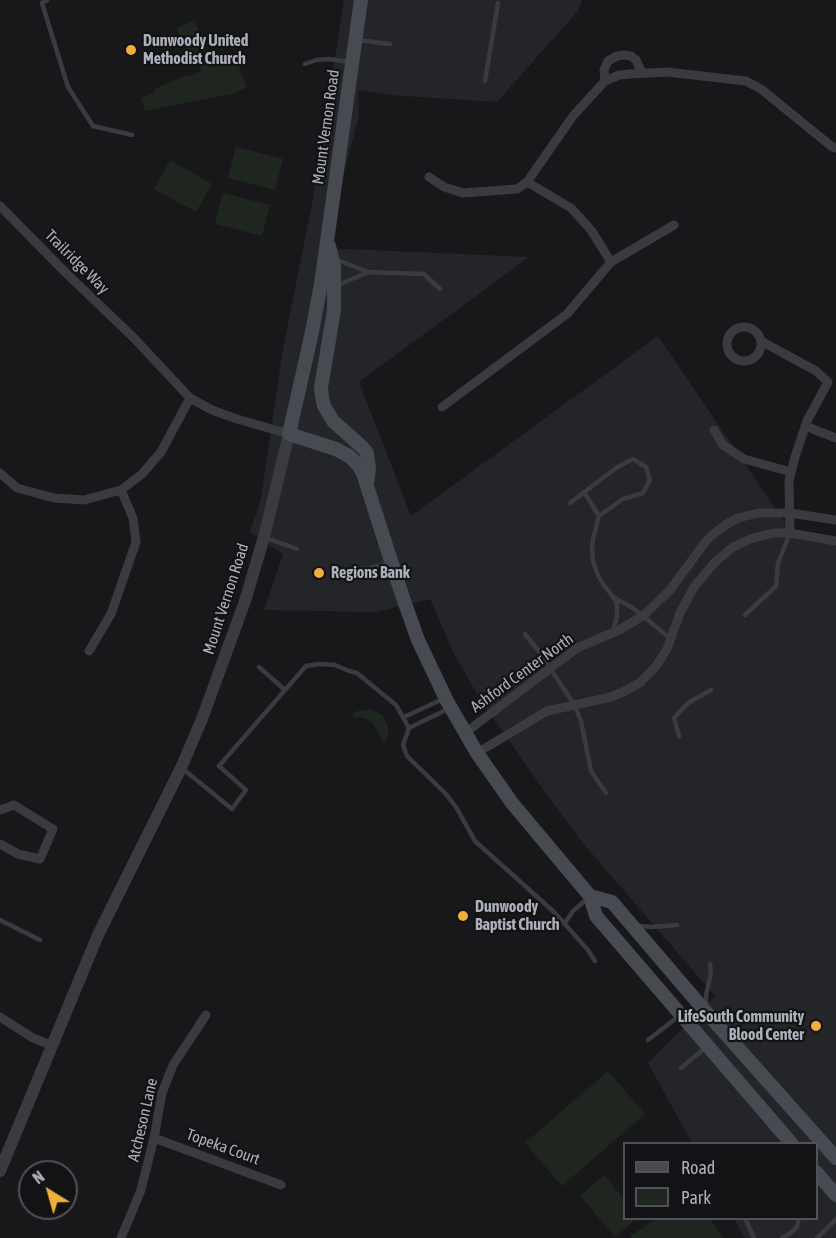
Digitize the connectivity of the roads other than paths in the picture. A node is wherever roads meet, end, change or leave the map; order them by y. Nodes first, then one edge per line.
1 (46, 0) edge
2 (361, 0) edge
3 (498, 3) dead end
4 (355, 40) junction
5 (390, 44) dead end
6 (352, 63) junction
7 (305, 64) dead end
8 (642, 73) junction
9 (485, 81) dead end
10 (605, 81) junction
11 (132, 135) dead end
12 (836, 148) edge
13 (429, 177) dead end
14 (527, 182) junction
15 (0, 206) edge
16 (674, 225) dead end
17 (328, 237) junction
18 (332, 258) junction
19 (611, 262) junction
20 (368, 272) junction
21 (334, 287) junction
22 (440, 289) dead end
23 (761, 341) dead end
24 (832, 381) edge
25 (190, 398) junction
26 (442, 407) dead end
27 (805, 426) junction
28 (714, 430) dead end
29 (289, 434) junction
30 (836, 438) edge
31 (791, 472) junction
32 (0, 473) edge
33 (367, 486) junction
34 (121, 490) junction
35 (584, 492) junction
36 (570, 503) dead end
37 (790, 513) junction
38 (599, 516) junction
39 (836, 520) edge
40 (790, 533) junction
41 (264, 537) junction
42 (836, 541) edge
43 (297, 549) dead end
44 (392, 563) junction
45 (344, 574) dead end
46 (614, 597) junction
47 (745, 615) dead end
48 (643, 616) junction
49 (613, 632) junction
50 (525, 634) dead end
51 (671, 639) junction
52 (89, 651) dead end
53 (260, 668) dead end
54 (550, 668) junction
55 (285, 690) junction
56 (711, 690) dead end
57 (448, 703) junction
58 (574, 704) junction
59 (404, 717) junction
60 (409, 728) junction
61 (465, 733) junction
62 (679, 736) dead end
63 (477, 753) junction
64 (181, 768) junction
65 (606, 793) dead end
66 (0, 810) edge
67 (0, 844) edge
68 (590, 896) junction
69 (0, 920) edge
70 (565, 923) junction
71 (677, 925) dead end
72 (633, 926) junction
73 (40, 940) dead end
74 (595, 961) dead end
75 (710, 964) dead end
76 (706, 1012) junction
77 (680, 1014) junction
78 (206, 1015) dead end
79 (0, 1017) edge
80 (648, 1040) dead end
81 (51, 1045) junction
82 (707, 1046) junction
83 (681, 1068) dead end
84 (154, 1138) junction
85 (791, 1142) edge
86 (830, 1146) edge
87 (836, 1158) edge
88 (0, 1171) edge
89 (818, 1174) edge
90 (281, 1185) dead end
91 (836, 1195) edge
92 (836, 1219) edge
93 (746, 1220) edge
94 (799, 1220) edge
95 (819, 1237) edge
96 (121, 1238) edge
97 (754, 1238) edge
98 (782, 1238) edge

1 - 11 lane
2 - 4 main road, Mount Vernon Road
3 - 9 lane
4 - 5 lane
4 - 6 main road, Mount Vernon Road
6 - 7 lane
6 - 17 main road, Mount Vernon Road
8 - 10 street
8 - 10 street
8 - 12 street
10 - 14 street
13 - 14 street
14 - 19 street
15 - 25 street, Trailridge Way
16 - 19 street
17 - 18 main road
17 - 29 main road, Mount Vernon Road
18 - 20 lane
18 - 21 main road
19 - 26 street
20 - 21 lane
20 - 22 lane
21 - 33 main road
23 - 24 street
24 - 27 street
25 - 29 street
25 - 34 street
27 - 30 street
27 - 31 street
28 - 31 street
29 - 33 main road
29 - 41 street, Mount Vernon Road
31 - 37 street
32 - 34 street
33 - 44 main road
34 - 52 street
35 - 36 lane
35 - 38 lane
35 - 38 lane
37 - 39 street, Ashford Center North
37 - 40 street
37 - 48 street, Ashford Center North
38 - 46 lane
40 - 42 street
40 - 47 lane
40 - 51 street
41 - 43 lane
41 - 64 street, Mount Vernon Road
44 - 45 lane
44 - 57 main road
46 - 48 lane
46 - 49 lane
48 - 49 street, Ashford Center North
48 - 51 lane
49 - 54 street, Ashford Center North
50 - 54 lane
51 - 58 street
53 - 55 lane
54 - 58 lane
54 - 61 street, Ashford Center North
55 - 59 lane
55 - 64 lane
56 - 62 lane
57 - 59 lane
57 - 60 lane
57 - 61 main road
58 - 63 street
58 - 65 lane
59 - 60 lane
60 - 70 lane
61 - 63 main road
63 - 68 main road
64 - 81 street, Mount Vernon Road
66 - 67 street
68 - 70 lane
68 - 72 main road
68 - 77 main road
69 - 73 lane
70 - 74 lane
71 - 72 lane
72 - 76 main road
75 - 76 lane
76 - 86 main road
77 - 80 lane
77 - 82 main road
78 - 84 street, Atcheson Lane
79 - 81 street
81 - 88 street, Mount Vernon Road
82 - 83 lane
82 - 85 main road
84 - 90 street, Topeka Court
84 - 96 street, Atcheson Lane
86 - 87 main road
89 - 91 main road
92 - 95 lane
93 - 97 lane
94 - 98 lane

